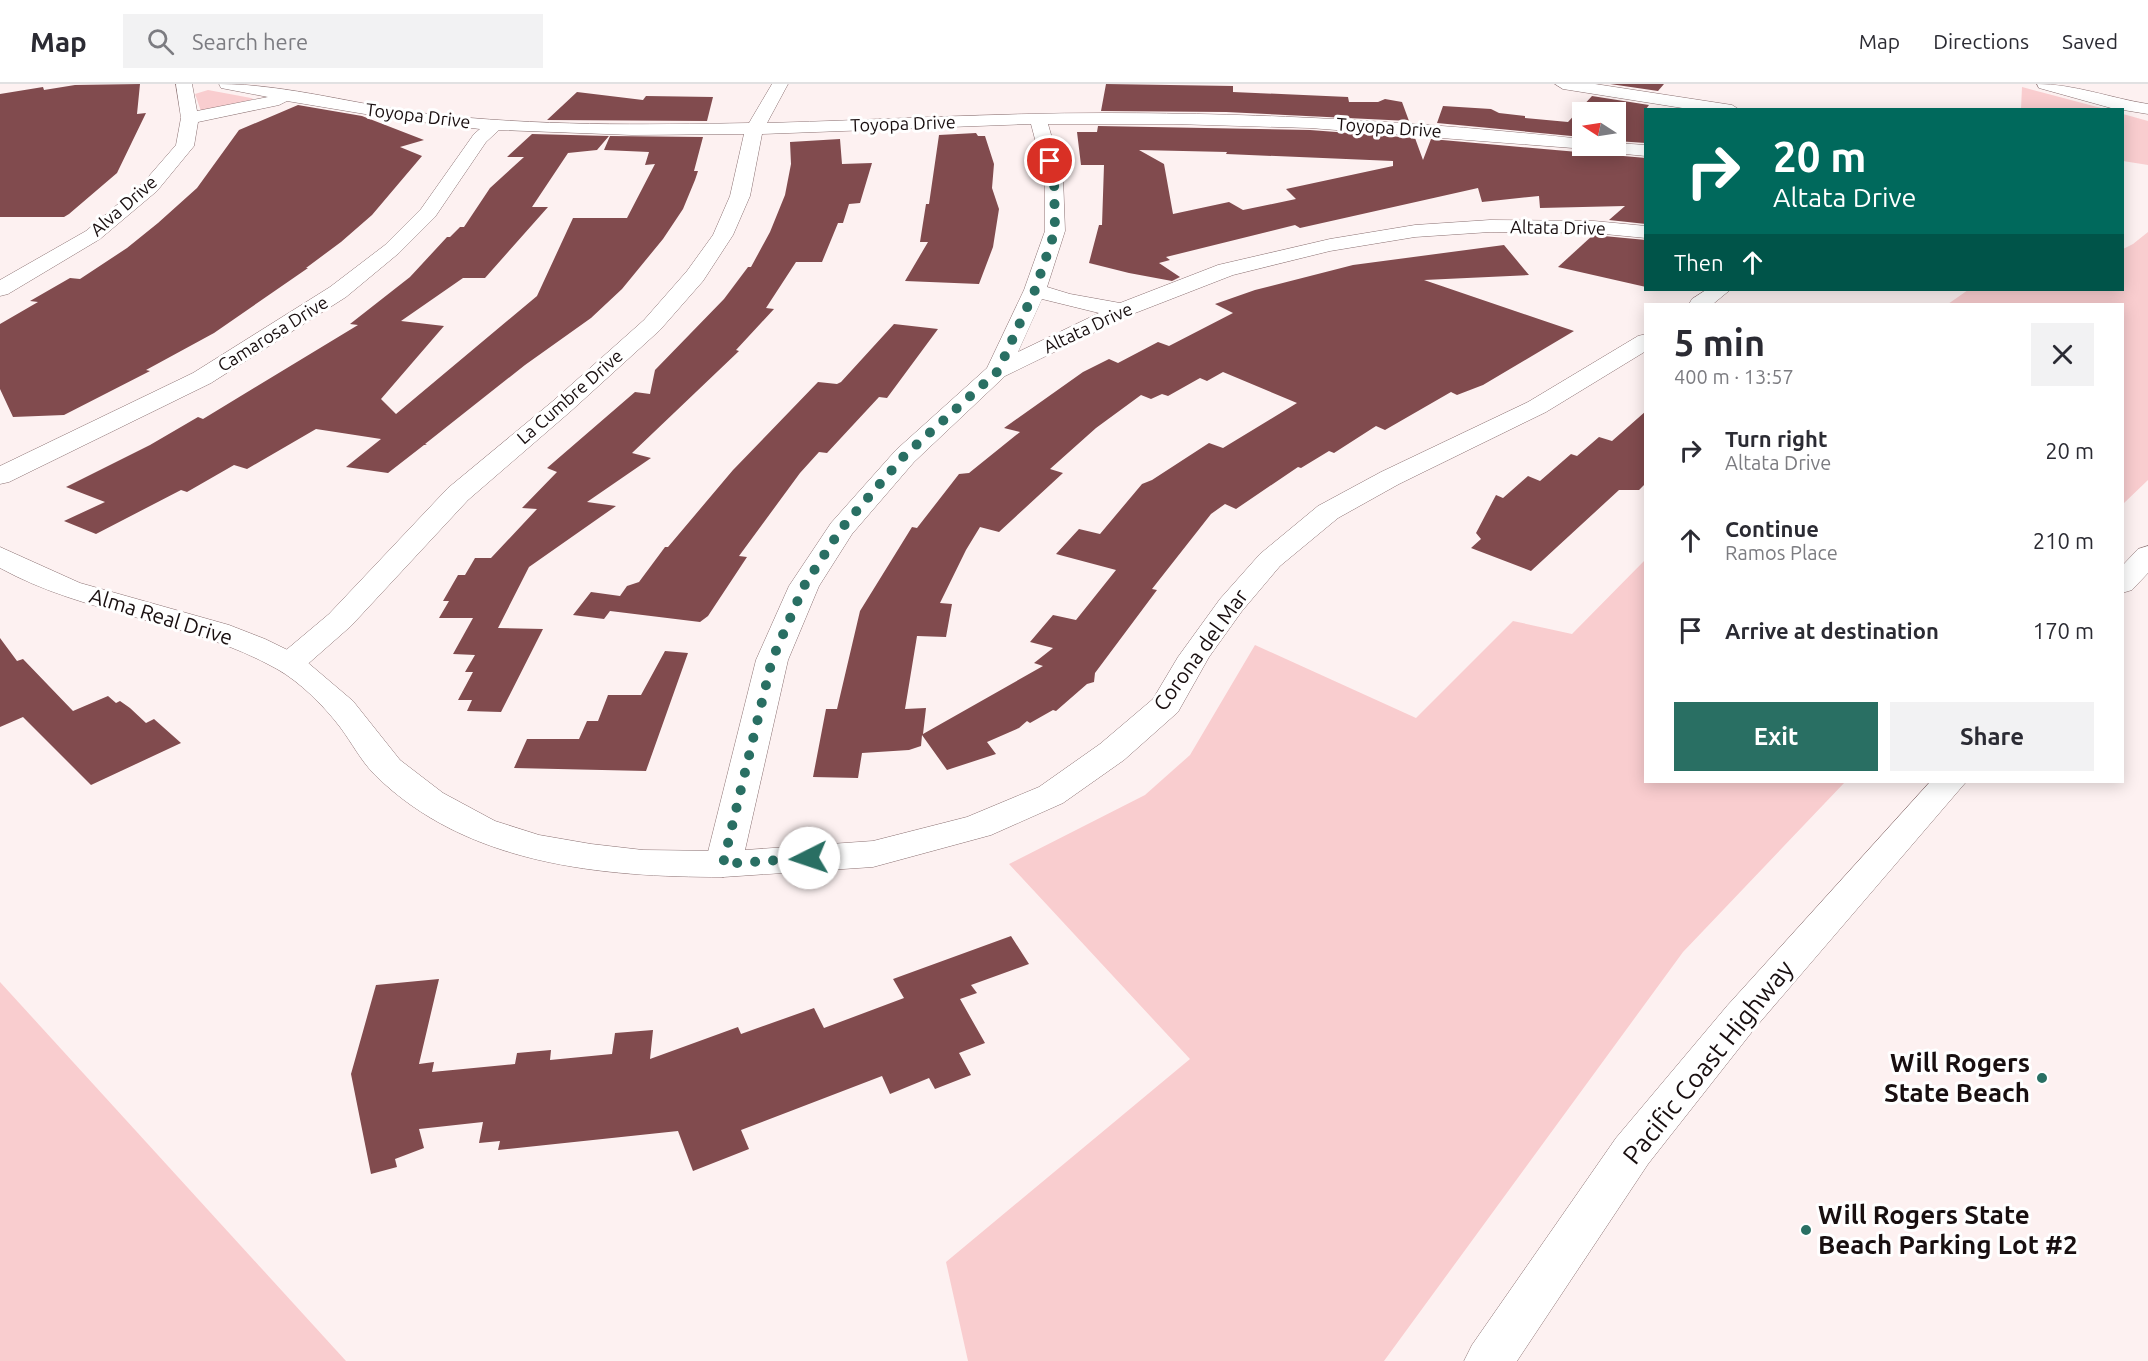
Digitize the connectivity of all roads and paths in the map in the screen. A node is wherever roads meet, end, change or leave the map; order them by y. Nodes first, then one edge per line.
1 (184, 84) edge
2 (227, 84) edge
3 (780, 84) edge
4 (1563, 84) edge
5 (2045, 84) edge
6 (291, 97) junction
7 (1719, 108) edge
8 (2148, 110) edge
9 (190, 118) junction
10 (1038, 119) junction
11 (495, 125) junction
12 (754, 130) junction
13 (1572, 143) edge
14 (1626, 150) edge
15 (1644, 152) edge
16 (1644, 232) edge
17 (0, 289) edge
18 (1035, 290) junction
19 (1718, 291) edge
20 (1701, 303) edge
21 (1122, 310) junction
22 (1644, 342) edge
23 (998, 371) junction
24 (0, 476) edge
25 (2148, 555) edge
26 (0, 556) edge
27 (2124, 582) edge
28 (290, 663) junction
29 (1948, 783) edge
30 (723, 864) junction
31 (1490, 1361) edge

1 - 9 main road, Alva Drive
2 - 6 main road, Toyopa Drive
3 - 12 main road, La Cumbre Drive
4 - 7 main road
5 - 8 main road
6 - 9 main road
6 - 11 main road, Toyopa Drive
9 - 17 main road, Alva Drive
10 - 12 main road, Toyopa Drive
10 - 13 main road, Toyopa Drive
10 - 18 main road
11 - 12 main road, Toyopa Drive
11 - 24 main road, Camarosa Drive
12 - 28 main road, La Cumbre Drive
14 - 15 main road
16 - 21 main road, Altata Drive
18 - 21 main road
18 - 23 main road
19 - 20 main road
21 - 23 main road, Altata Drive
22 - 30 main road, Corona del Mar
23 - 30 main road, Altata Drive
25 - 27 main road
26 - 28 main road, Alma Real Drive
28 - 30 main road, Alma Real Drive
29 - 31 main road, Pacific Coast Highway

